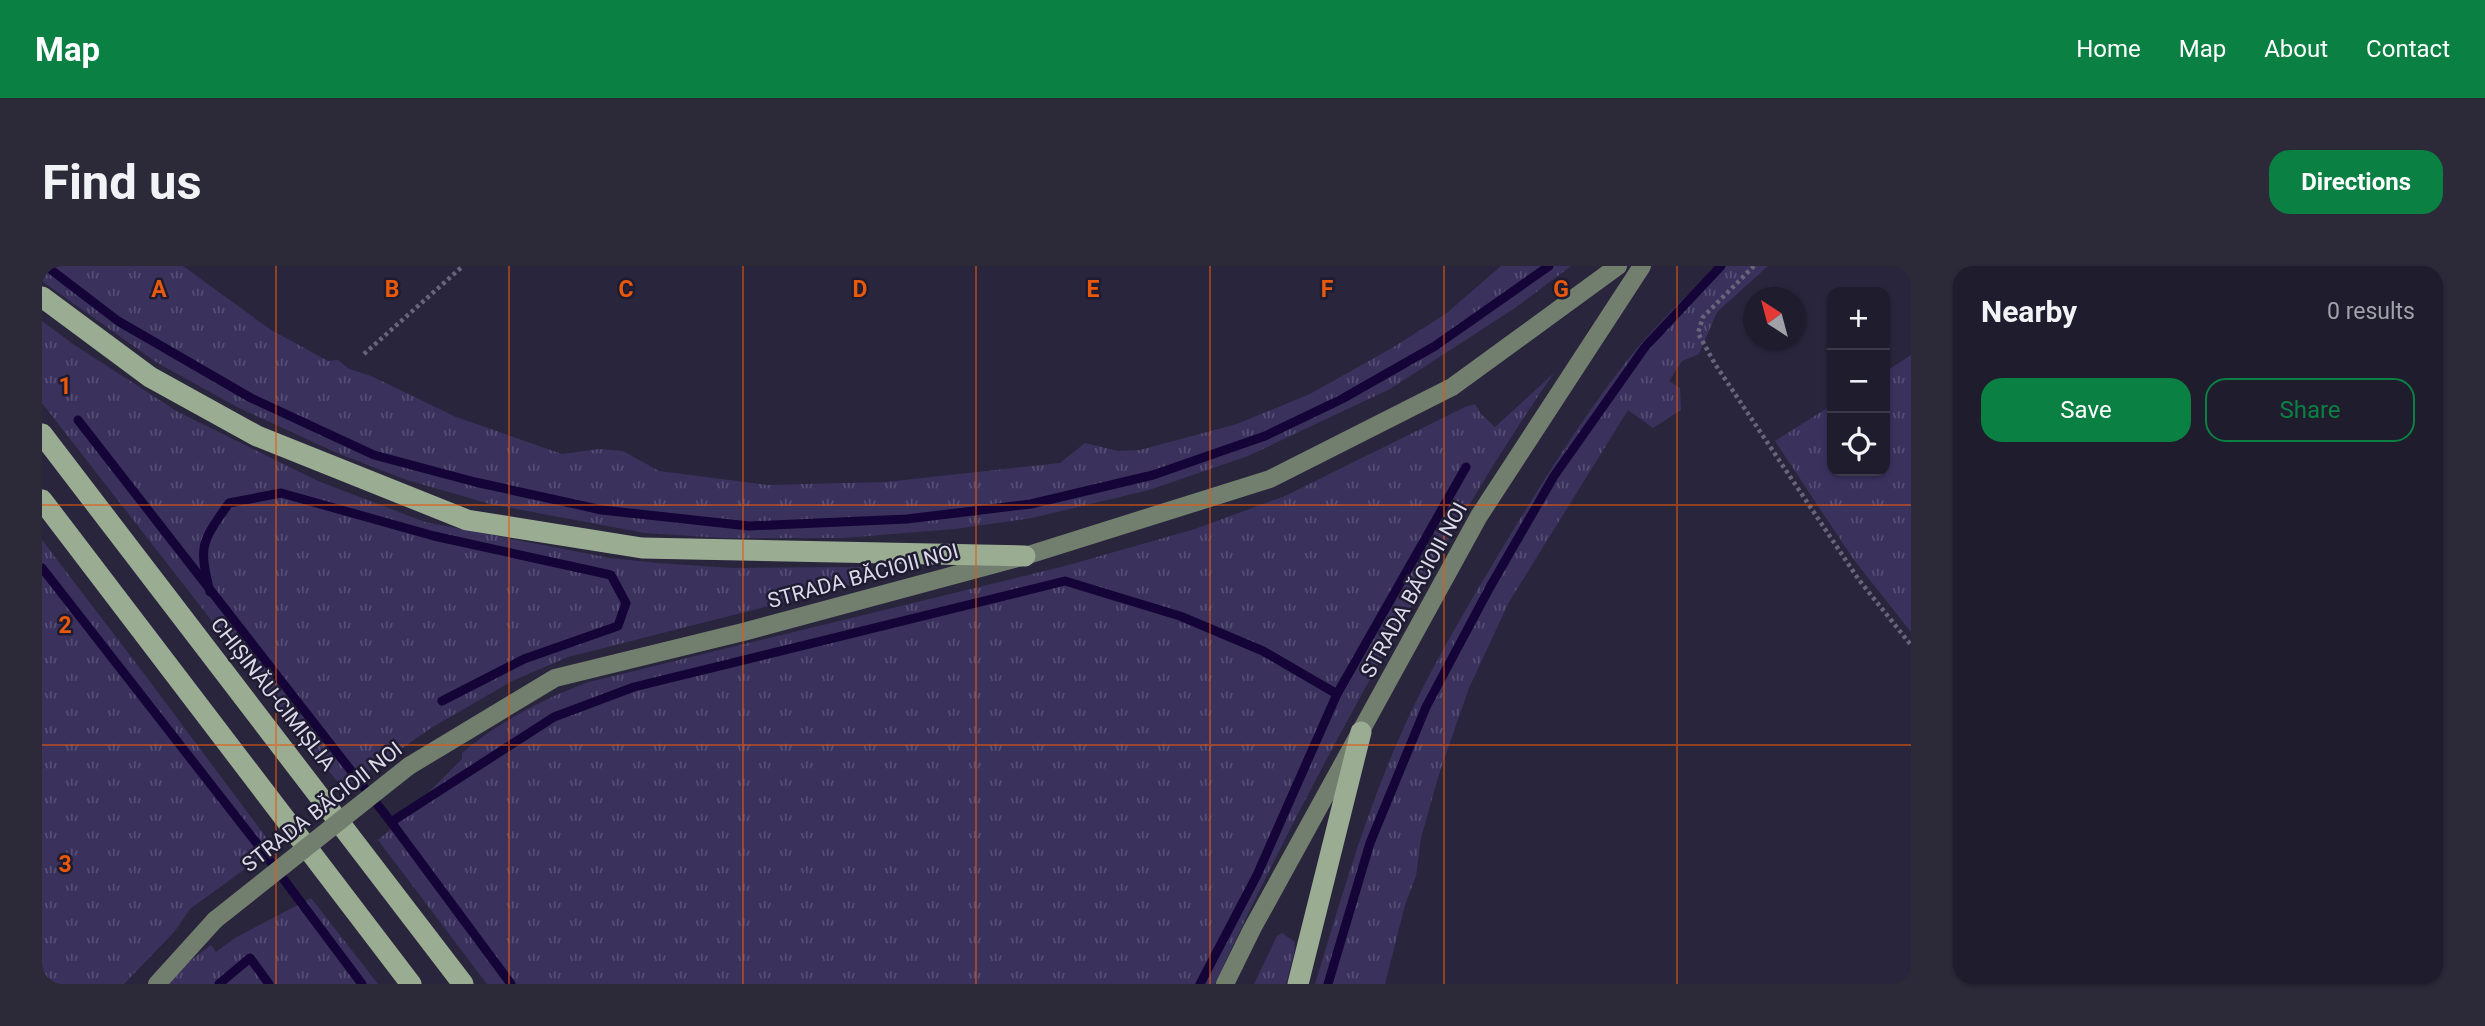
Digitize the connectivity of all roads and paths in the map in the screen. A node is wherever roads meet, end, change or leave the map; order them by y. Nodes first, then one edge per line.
1 (463, 266) edge
2 (1618, 266) edge
3 (1642, 266) edge
4 (1754, 266) edge
5 (42, 297) edge
6 (364, 354) dead end
7 (42, 434) edge
8 (42, 500) edge
9 (1025, 556) junction
10 (1911, 645) edge
11 (1361, 732) junction
12 (158, 984) edge
13 (411, 984) edge
14 (463, 984) edge
15 (1225, 984) edge
16 (1298, 984) edge

1 - 6 path
2 - 9 main road, STRADA BĂCIOII NOI
3 - 11 main road, STRADA BĂCIOII NOI
4 - 10 path
5 - 9 highway
7 - 14 highway, CHIȘINĂU-CIMIȘLIA
8 - 13 highway
9 - 12 main road, STRADA BĂCIOII NOI, bridge
11 - 15 main road, STRADA BĂCIOII NOI
11 - 16 highway

